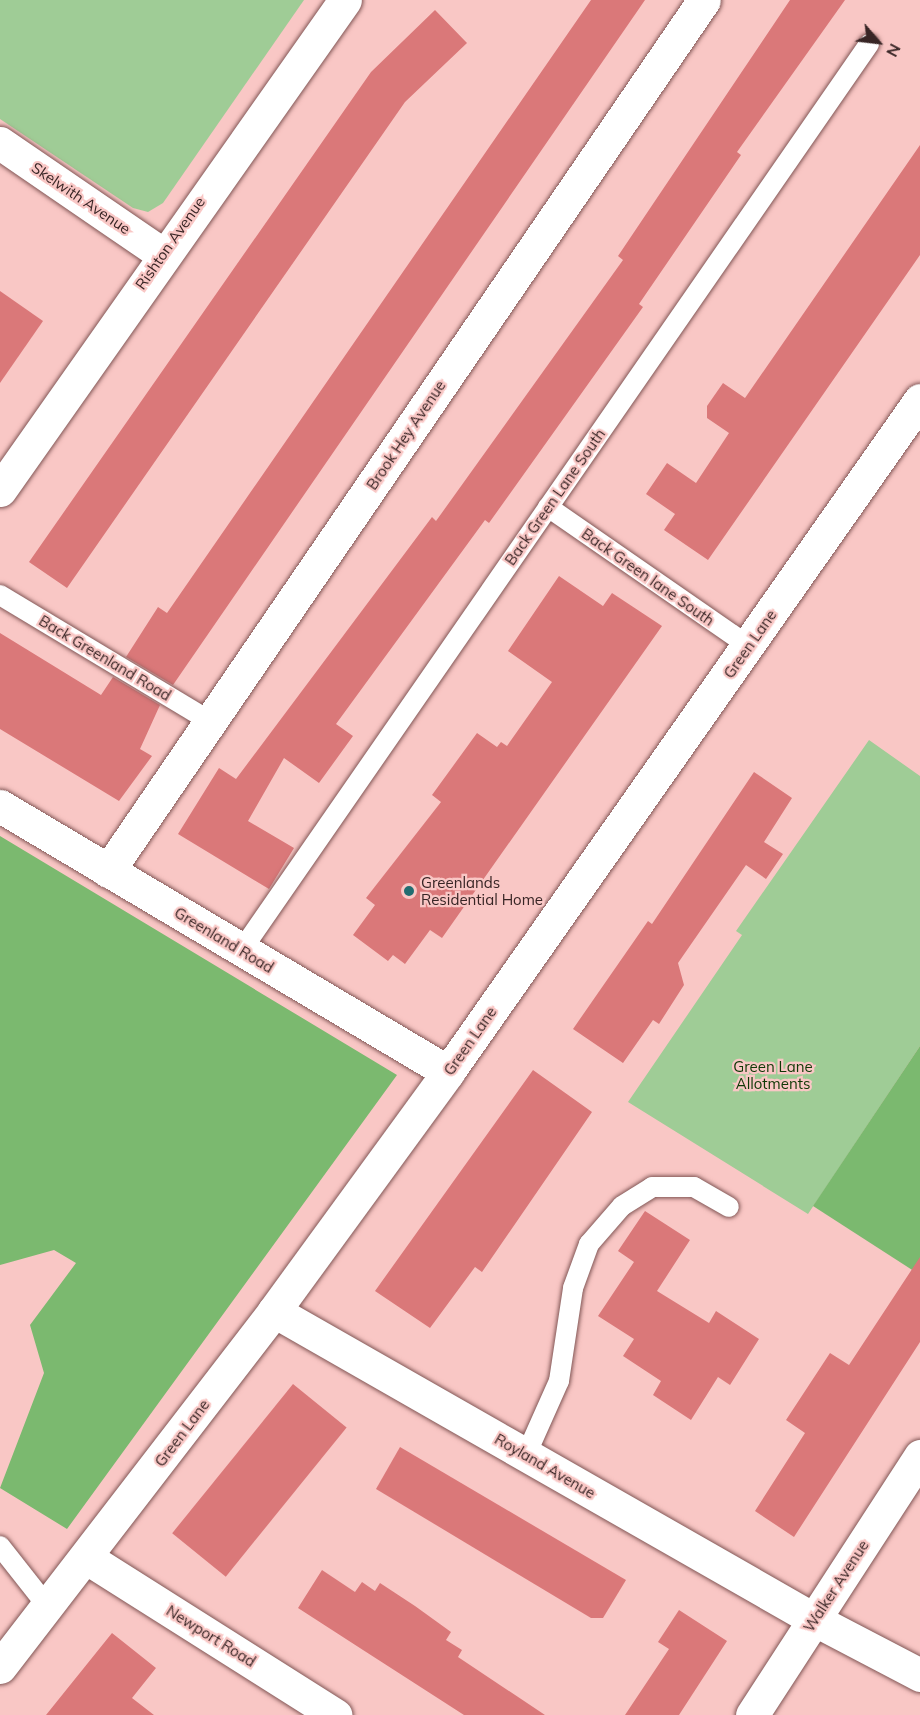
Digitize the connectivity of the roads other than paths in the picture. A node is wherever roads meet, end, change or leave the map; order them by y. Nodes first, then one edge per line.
1 (345, 0) edge
2 (704, 0) edge
3 (870, 44) dead end
4 (0, 143) edge
5 (162, 254) junction
6 (920, 400) edge
7 (0, 490) edge
8 (548, 507) junction
9 (0, 595) edge
10 (749, 646) junction
11 (210, 721) junction
12 (0, 806) edge
13 (108, 871) junction
14 (241, 951) junction
15 (448, 1072) junction
16 (729, 1208) dead end
17 (274, 1311) junction
18 (526, 1455) junction
19 (920, 1456) edge
20 (0, 1546) edge
21 (87, 1558) junction
22 (48, 1607) junction
23 (815, 1620) junction
24 (0, 1667) edge
25 (920, 1675) edge
26 (330, 1714) edge
27 (752, 1715) edge

1 - 5 street, Rishton Avenue
2 - 11 street, Brook Hey Avenue
3 - 8 lane, Back Green Lane South
4 - 5 street, Skelwith Avenue
5 - 7 street, Rishton Avenue
6 - 10 street, Green Lane
8 - 10 lane, Back Green lane South
8 - 14 lane, Back Green Lane South
9 - 11 lane, Back Greenland Road
10 - 15 street, Green Lane
11 - 13 street, Brook Hey Avenue
12 - 13 street, Greenland Road
13 - 14 street, Greenland Road
14 - 15 street, Greenland Road
15 - 17 street, Green Lane
16 - 18 lane
17 - 18 street, Royland Avenue
17 - 21 street, Green Lane
18 - 23 street, Royland Avenue
19 - 23 street, Walker Avenue
20 - 22 lane
21 - 22 street, Green Lane
21 - 26 street, Newport Road
22 - 24 street, Green Lane
23 - 25 street, Royland Avenue
23 - 27 street, Walker Avenue

